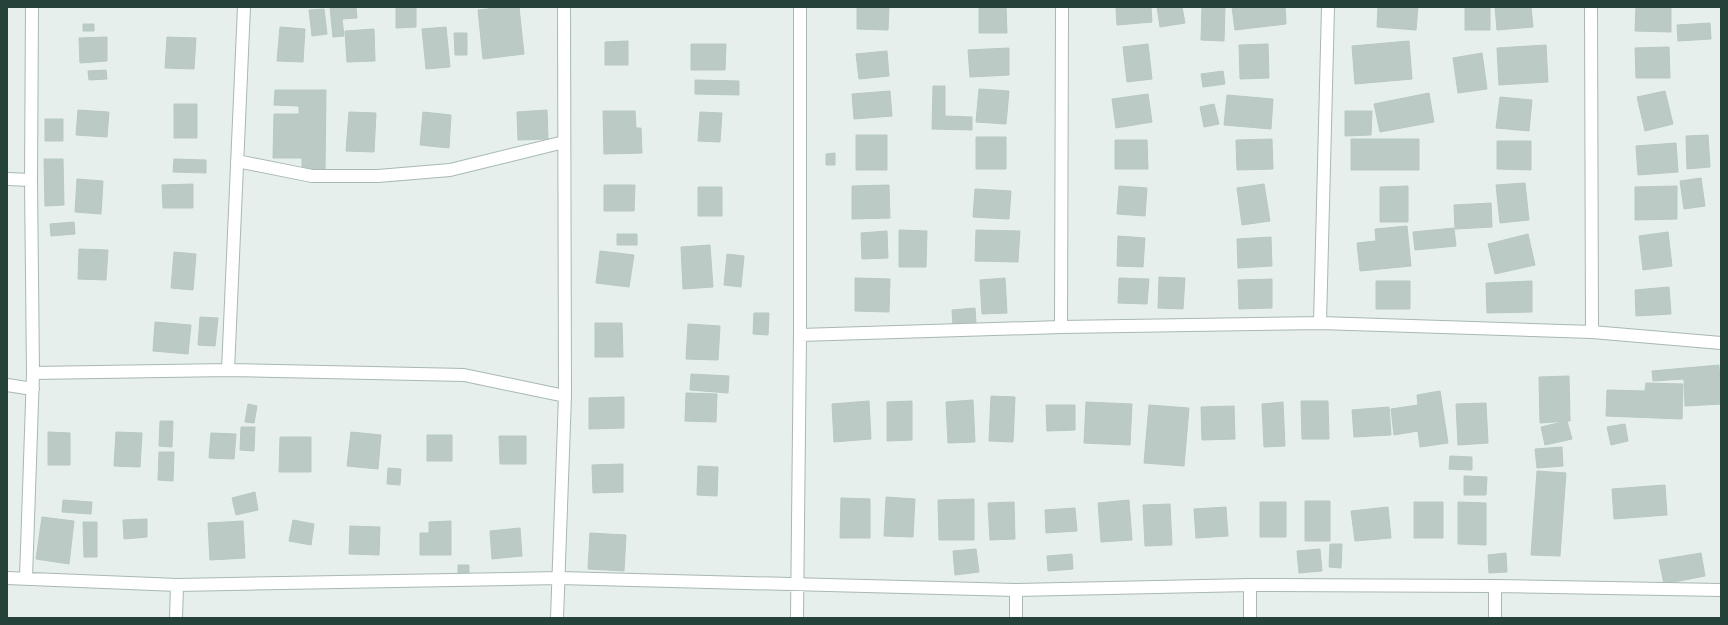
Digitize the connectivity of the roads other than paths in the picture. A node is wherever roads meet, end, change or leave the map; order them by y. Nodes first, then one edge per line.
1 (32, 7) edge
2 (244, 7) edge
3 (564, 7) edge
4 (800, 7) edge
5 (1062, 7) edge
6 (1328, 7) edge
7 (1591, 7) edge
8 (564, 142) junction
9 (237, 161) junction
10 (7, 179) edge
11 (31, 180) junction
12 (1320, 323) junction
13 (1061, 327) junction
14 (1592, 332) junction
15 (800, 335) junction
16 (1721, 343) edge
17 (228, 370) junction
18 (33, 373) junction
19 (7, 385) edge
20 (33, 388) junction
21 (565, 396) junction
22 (7, 578) edge
23 (26, 578) junction
24 (560, 578) junction
25 (177, 585) junction
26 (797, 585) junction
27 (1250, 585) junction
28 (1495, 586) junction
29 (1016, 590) junction
30 (1721, 590) edge
31 (176, 618) edge
32 (557, 618) edge
33 (796, 618) edge
34 (1016, 618) edge
35 (1250, 618) edge
36 (1495, 618) edge

1 - 11 street
2 - 9 street
3 - 8 street
4 - 15 street
5 - 13 street
6 - 12 street
7 - 14 street
8 - 9 street
8 - 21 street
9 - 17 street
10 - 11 street
11 - 18 street
12 - 13 street
12 - 14 street
13 - 15 street
14 - 16 street
15 - 26 street
17 - 18 street
17 - 21 street
18 - 20 street
19 - 20 street
20 - 23 street
21 - 24 street
22 - 23 street
23 - 25 street
24 - 25 street
24 - 26 street
24 - 32 street
25 - 31 street
26 - 29 street
26 - 33 street
27 - 28 street
27 - 29 street
27 - 35 street
28 - 30 street
28 - 36 street
29 - 34 street

